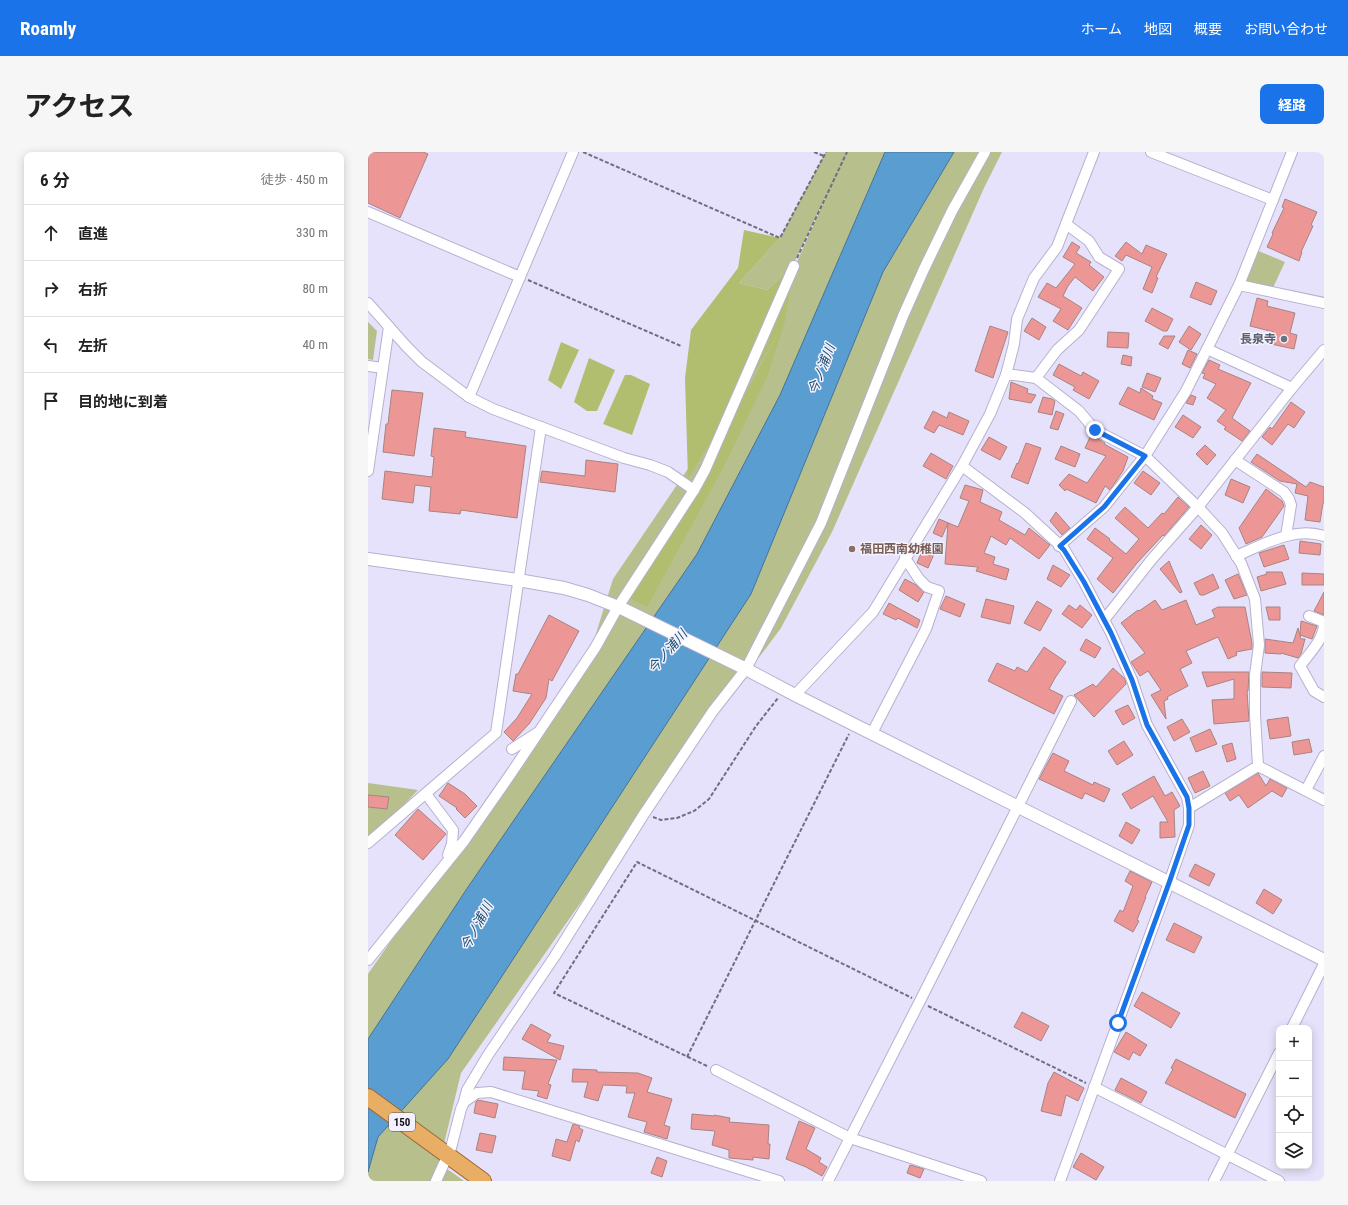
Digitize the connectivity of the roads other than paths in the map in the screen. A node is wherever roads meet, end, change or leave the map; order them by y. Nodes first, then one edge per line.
1 (573, 152) edge
2 (985, 152) edge
3 (1094, 152) edge
4 (1151, 152) edge
5 (1292, 152) edge
6 (1273, 200) junction
7 (368, 212) edge
8 (1066, 224) junction
9 (794, 266) road end
10 (520, 277) junction
11 (1239, 285) junction
12 (368, 303) edge
13 (1324, 303) edge
14 (389, 328) junction
15 (1207, 349) junction
16 (1324, 350) edge
17 (368, 366) edge
18 (383, 368) junction
19 (1006, 375) junction
20 (1036, 378) junction
21 (1292, 388) junction
22 (469, 397) junction
23 (541, 427) junction
24 (1145, 456) junction
25 (1235, 460) junction
26 (962, 466) junction
27 (368, 471) edge
28 (694, 490) junction
29 (1198, 507) junction
30 (1286, 536) junction
31 (1324, 536) edge
32 (1060, 546) junction
33 (1236, 556) junction
34 (905, 558) junction
35 (368, 559) edge
36 (518, 580) junction
37 (620, 607) junction
38 (1309, 616) dead end
39 (1104, 620) junction
40 (1324, 622) edge
41 (1324, 625) edge
42 (744, 668) junction
43 (790, 692) junction
44 (1324, 698) edge
45 (1071, 701) dead end
46 (539, 732) junction
47 (872, 734) junction
48 (512, 748) dead end
49 (1324, 756) edge
50 (1258, 766) junction
51 (1306, 790) junction
52 (426, 794) junction
53 (1324, 800) edge
54 (1018, 807) junction
55 (1189, 808) junction
56 (368, 843) edge
57 (446, 863) junction
58 (1169, 883) junction
59 (368, 960) edge
60 (1324, 960) edge
61 (1324, 964) edge
62 (1294, 1025) edge
63 (1276, 1059) edge
64 (716, 1070) road end
65 (1094, 1087) junction
66 (368, 1097) edge
67 (464, 1102) junction
68 (850, 1138) junction
69 (442, 1151) junction
70 (1227, 1155) junction
71 (436, 1181) edge
72 (483, 1181) edge
73 (778, 1181) edge
74 (828, 1181) edge
75 (981, 1181) edge
76 (1060, 1181) edge
77 (1214, 1181) edge
78 (1279, 1181) edge

1 - 10 street
2 - 42 street
3 - 8 street
4 - 6 street
5 - 6 street
6 - 11 street
7 - 10 street
8 - 19 street
8 - 20 street
9 - 28 street
10 - 22 street
11 - 13 street
11 - 15 street
12 - 14 street
14 - 18 street
14 - 22 street
15 - 21 street
15 - 24 street
16 - 21 street
17 - 18 street
18 - 27 street
19 - 20 street
19 - 26 street
20 - 24 street
21 - 25 street
22 - 23 street
23 - 28 street
23 - 36 street
24 - 29 street
24 - 32 street
25 - 29 street
25 - 30 street
26 - 32 street
26 - 34 street
28 - 37 street
29 - 33 street
29 - 39 street
30 - 31 street
30 - 33 street
32 - 39 street
33 - 50 street
34 - 43 street
34 - 47 street
35 - 36 street
36 - 37 street
36 - 52 street
37 - 42 street
37 - 46 street
38 - 40 street
39 - 55 street
41 - 44 street
42 - 43 street
42 - 67 street
43 - 47 street
45 - 54 street
46 - 48 street
46 - 57 street
47 - 54 street
49 - 51 street
50 - 51 street
50 - 55 street
51 - 53 street
52 - 56 street
52 - 57 street
54 - 58 street
54 - 68 street
55 - 58 street
57 - 59 street
58 - 60 street
58 - 65 street
61 - 62 street
63 - 70 street
64 - 68 street
65 - 70 street
65 - 76 street
66 - 69 highway, 150
67 - 69 street
67 - 73 street
68 - 74 street
68 - 75 street
69 - 71 street
69 - 72 highway, 150
70 - 77 street
70 - 78 street

